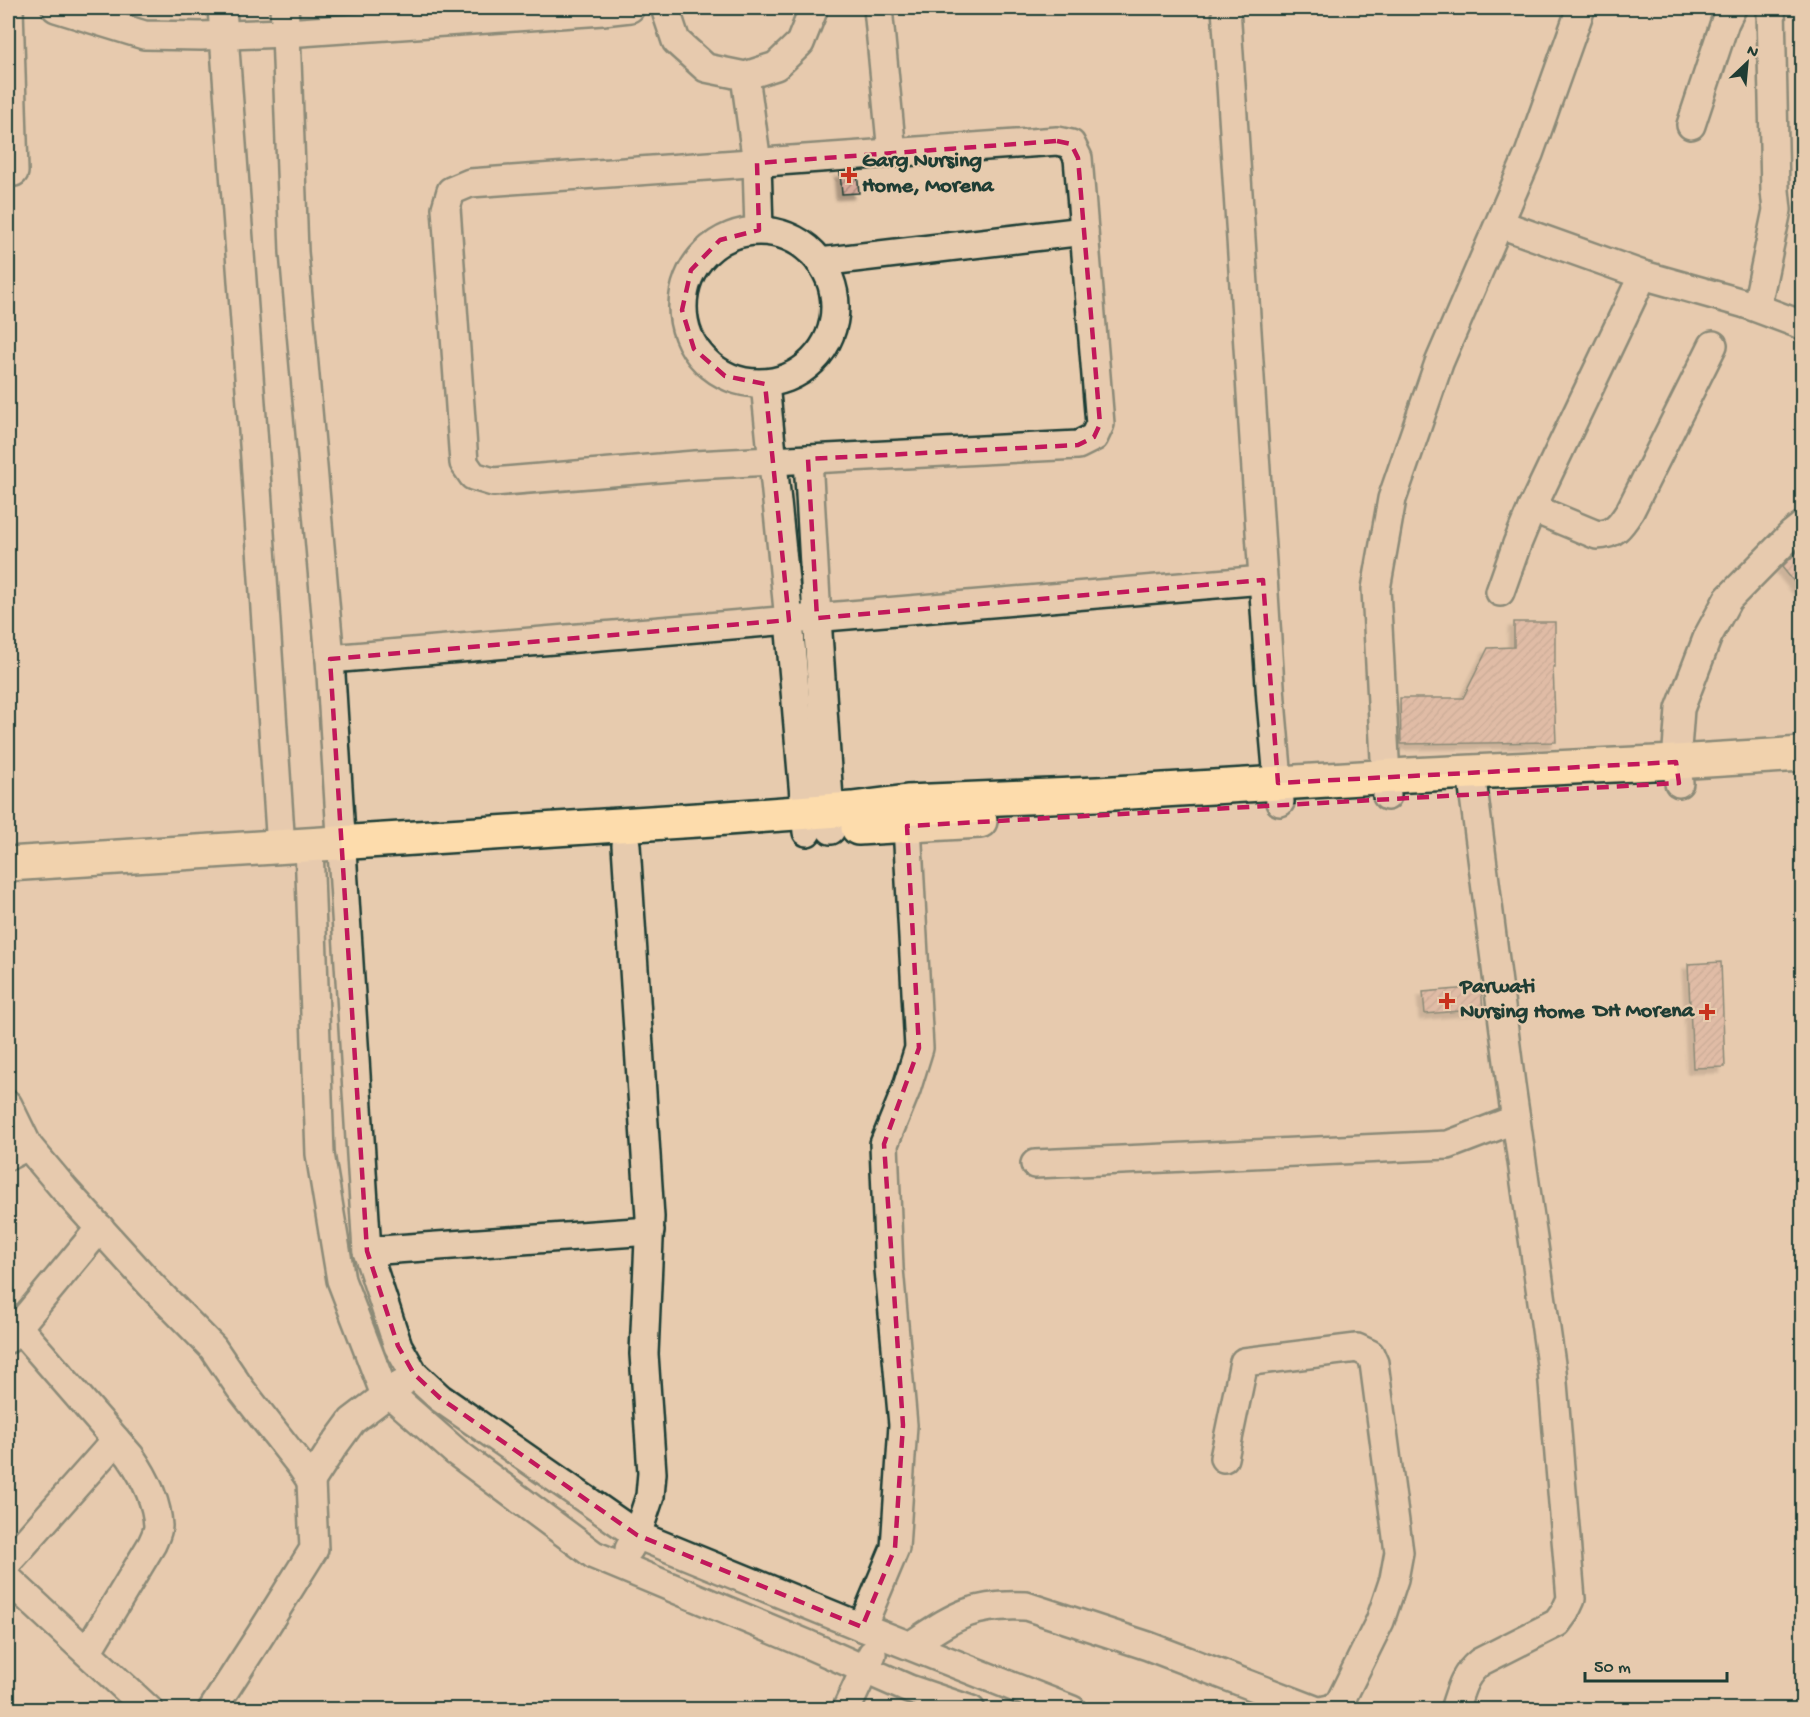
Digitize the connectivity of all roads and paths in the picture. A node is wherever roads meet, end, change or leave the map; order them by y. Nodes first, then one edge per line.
1 (9, 8) edge
2 (56, 8) edge
3 (222, 8) edge
4 (630, 8) edge
5 (665, 8) edge
6 (811, 8) edge
7 (878, 8) edge
8 (1226, 8) edge
9 (1581, 8) edge
10 (1732, 8) edge
11 (1771, 8) edge
12 (285, 20) edge
13 (224, 35) junction
14 (776, 66) junction
15 (745, 76) junction
16 (749, 103) junction
17 (1691, 125) dead end
18 (892, 153) junction
19 (757, 163) junction
20 (14, 172) dead end
21 (1500, 224) junction
22 (759, 230) junction
23 (1084, 231) junction
24 (820, 262) junction
25 (1643, 275) junction
26 (1746, 304) junction
27 (1803, 325) edge
28 (1713, 345) dead end
29 (765, 384) junction
30 (808, 459) junction
31 (772, 461) junction
32 (1532, 508) junction
33 (1803, 526) edge
34 (1263, 580) junction
35 (1500, 592) dead end
36 (817, 618) junction
37 (789, 620) junction
38 (330, 659) junction
39 (1803, 754) edge
40 (1678, 772) junction
41 (1803, 775) edge
42 (1472, 782) junction
43 (1387, 786) junction
44 (1279, 792) junction
45 (907, 814) junction
46 (818, 821) junction
47 (626, 845) junction
48 (300, 853) junction
49 (342, 854) junction
50 (8, 864) edge
51 (8, 887) edge
52 (8, 1105) edge
53 (1516, 1119) junction
54 (18, 1151) edge
55 (1035, 1164) dead end
56 (100, 1228) junction
57 (650, 1231) junction
58 (368, 1251) junction
59 (13, 1333) edge
60 (414, 1374) junction
61 (388, 1393) junction
62 (116, 1440) junction
63 (1224, 1458) dead end
64 (311, 1481) junction
65 (637, 1535) junction
66 (8, 1562) edge
67 (619, 1567) junction
68 (8, 1579) edge
69 (872, 1630) junction
70 (911, 1645) junction
71 (87, 1652) junction
72 (865, 1670) junction
73 (149, 1710) edge
74 (212, 1710) edge
75 (846, 1710) edge
76 (971, 1710) edge
77 (1072, 1710) edge
78 (1315, 1710) edge
79 (1325, 1710) edge
80 (1454, 1710) edge

1 - 20 street
2 - 13 street
3 - 13 street
4 - 12 street
5 - 15 street
6 - 14 street
7 - 18 street
8 - 34 street
9 - 21 street
10 - 17 street
11 - 26 street
12 - 13 street
12 - 38 street
13 - 48 street
14 - 15 street
14 - 16 street
15 - 16 street
16 - 19 street
18 - 19 street
18 - 23 street
19 - 22 street
19 - 31 street
21 - 25 street
21 - 43 street
22 - 24 street
22 - 29 street
23 - 24 street
23 - 30 street
24 - 29 street
25 - 26 street
25 - 32 street
26 - 27 street
28 - 32 street
29 - 31 street
30 - 31 street
30 - 36 street
31 - 37 street
32 - 35 street
33 - 40 street
34 - 36 street
34 - 44 street
36 - 37 street
36 - 46 street
37 - 38 street
37 - 46 street
38 - 49 street
39 - 40 highway
40 - 41 highway
40 - 42 highway
42 - 43 highway
42 - 53 street
43 - 44 highway
44 - 45 highway
45 - 46 highway
45 - 69 street
46 - 47 highway
46 - 49 highway
47 - 49 highway
47 - 57 street
48 - 49 highway
48 - 50 highway
48 - 51 highway
48 - 61 street
49 - 58 street
52 - 54 street
53 - 55 street
53 - 80 street
54 - 56 street
56 - 59 street
56 - 64 street
57 - 58 street
57 - 65 street
58 - 60 street
59 - 62 street
60 - 61 street
60 - 65 street
61 - 64 street
61 - 67 street
62 - 66 street
62 - 71 street
63 - 79 street
64 - 74 street
65 - 67 street
65 - 69 street
67 - 72 street
68 - 71 street
69 - 70 street
69 - 72 street
70 - 77 street
70 - 78 street
71 - 73 street
72 - 75 street
72 - 76 street

